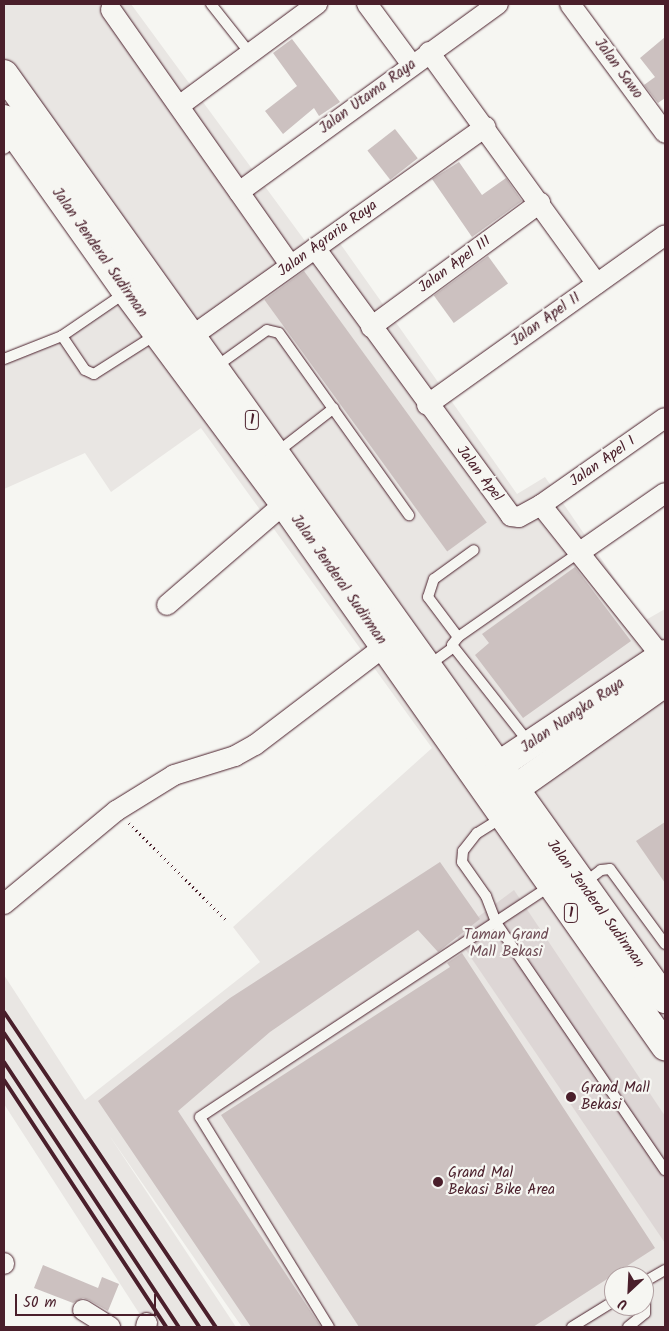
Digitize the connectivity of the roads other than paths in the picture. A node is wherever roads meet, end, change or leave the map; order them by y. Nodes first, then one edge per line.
1 (211, 4) edge
2 (317, 4) edge
3 (367, 4) edge
4 (498, 4) edge
5 (570, 4) edge
6 (111, 10) dead end
7 (250, 52) junction
8 (429, 52) junction
9 (412, 65) junction
10 (4, 74) edge
11 (178, 106) junction
12 (485, 127) junction
13 (665, 133) edge
14 (8, 135) edge
15 (239, 192) junction
16 (540, 203) junction
17 (665, 235) edge
18 (315, 248) junction
19 (290, 266) junction
20 (597, 284) junction
21 (126, 291) junction
22 (371, 327) junction
23 (173, 333) junction
24 (62, 336) junction
25 (7, 355) edge
26 (214, 368) junction
27 (427, 405) junction
28 (334, 408) junction
29 (665, 418) edge
30 (276, 453) junction
31 (665, 493) edge
32 (284, 504) junction
33 (542, 505) junction
34 (409, 515) dead end
35 (474, 550) dead end
36 (580, 552) junction
37 (167, 605) dead end
38 (458, 637) junction
39 (385, 646) junction
40 (452, 648) junction
41 (664, 665) edge
42 (426, 667) junction
43 (538, 755) junction
44 (488, 772) junction
45 (505, 803) junction
46 (552, 885) junction
47 (581, 885) junction
48 (4, 904) edge
49 (497, 924) junction
50 (665, 944) edge
51 (665, 999) edge
52 (665, 1046) edge
53 (665, 1170) edge
54 (665, 1270) edge
55 (654, 1276) edge
56 (604, 1307) edge
57 (82, 1310) dead end
58 (641, 1316) edge
59 (110, 1327) edge
60 (329, 1327) edge
61 (572, 1327) edge
62 (628, 1327) edge

1 - 7 lane
2 - 7 street
3 - 9 street
4 - 8 street, Jalan Utama Raya
5 - 13 street, Jalan Sawo
6 - 11 street
7 - 11 street
8 - 9 street, Jalan Utama Raya
8 - 12 street
9 - 15 street, Jalan Utama Raya
10 - 23 main road, Jalan Jenderal Sudirman / 1
11 - 15 street
12 - 16 street
12 - 18 street, Jalan Agraria Raya
14 - 21 main road, Jalan Jenderal Sudirman / 1
15 - 19 street
16 - 20 street
16 - 22 street, Jalan Apel III
17 - 20 street, Jalan Apel II
18 - 19 street, Jalan Agraria Raya
18 - 22 street, Jalan Apel
19 - 23 street, Jalan Agraria Raya
20 - 27 street, Jalan Apel II
21 - 23 main road, Jalan Jenderal Sudirman / 1
21 - 24 lane
22 - 27 street, Jalan Apel
23 - 24 lane
23 - 26 main road, Jalan Jenderal Sudirman / 1
23 - 32 main road, Jalan Jenderal Sudirman / 1
24 - 25 lane
26 - 28 lane
26 - 30 main road, Jalan Jenderal Sudirman / 1
27 - 33 street, Jalan Apel
28 - 30 lane
28 - 34 lane
29 - 33 street, Jalan Apel I
30 - 42 main road, Jalan Jenderal Sudirman / 1
31 - 36 street
32 - 37 street
32 - 39 main road, Jalan Jenderal Sudirman / 1
33 - 36 street
35 - 38 lane
36 - 38 lane
36 - 41 street
38 - 40 lane
39 - 44 main road, Jalan Jenderal Sudirman / 1
39 - 48 street
40 - 42 lane
40 - 43 lane
41 - 43 main road, Jalan Nangka Raya
42 - 44 main road, Jalan Jenderal Sudirman / 1
43 - 44 main road, Jalan Nangka Raya
43 - 45 main road, Jalan Nangka Raya
44 - 45 main road, Jalan Jenderal Sudirman / 1
45 - 46 main road, Jalan Jenderal Sudirman / 1
45 - 47 main road, Jalan Jenderal Sudirman / 1
45 - 49 lane
46 - 49 lane
46 - 52 main road, Jalan Jenderal Sudirman / 1
47 - 50 lane
47 - 51 main road, Jalan Jenderal Sudirman / 1
49 - 53 lane
49 - 60 lane
54 - 55 lane
56 - 61 lane
57 - 59 street
58 - 62 lane

